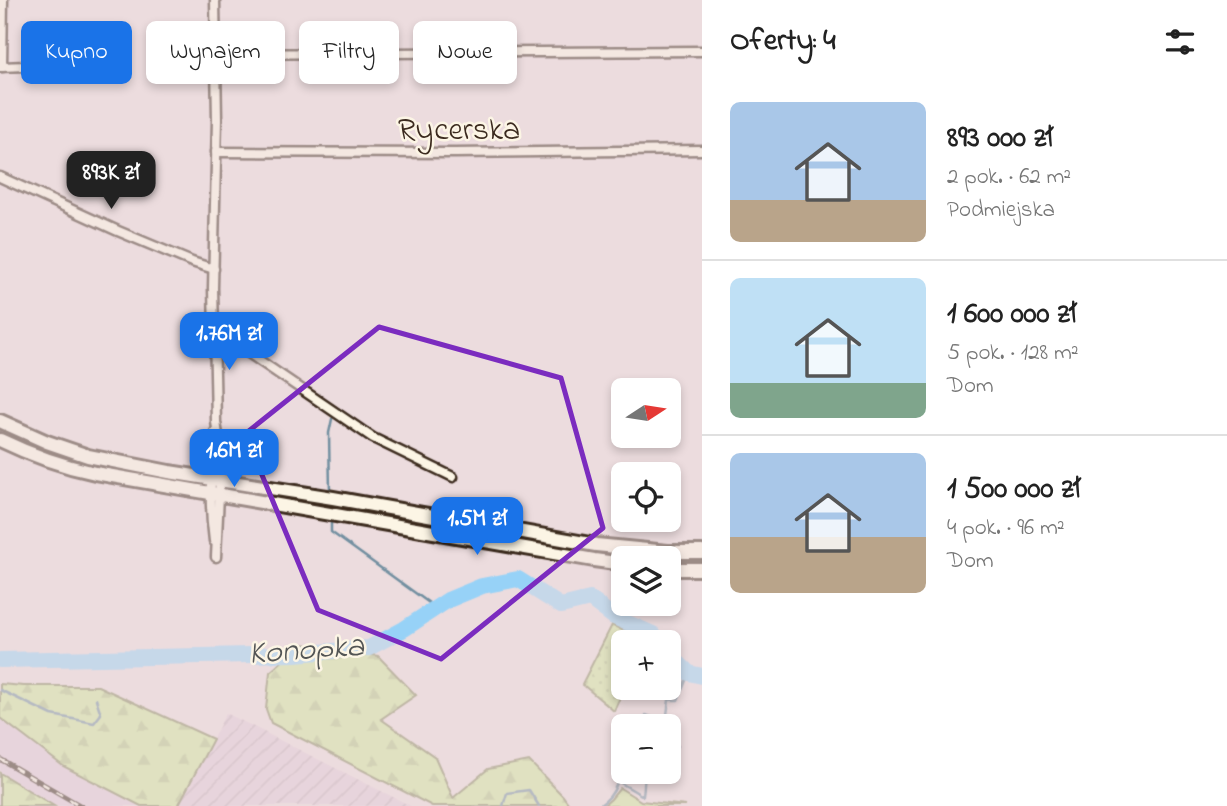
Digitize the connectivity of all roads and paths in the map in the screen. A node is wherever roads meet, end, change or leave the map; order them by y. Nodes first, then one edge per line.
1 (3, 0) edge
2 (215, 0) edge
3 (215, 21) edge
4 (702, 51) edge
5 (285, 54) edge
6 (21, 66) edge
7 (1, 67) edge
8 (216, 84) edge
9 (702, 150) edge
10 (216, 152) junction
11 (0, 177) edge
12 (214, 269) junction
13 (215, 323) junction
14 (0, 421) edge
15 (0, 440) edge
16 (453, 477) dead end
17 (215, 479) junction
18 (215, 494) junction
19 (702, 552) edge
20 (611, 562) edge
21 (681, 569) edge
22 (702, 569) edge

1 - 7 street
2 - 3 street
4 - 5 street
6 - 7 street
8 - 10 street
9 - 10 street, Rycerska
10 - 12 street
11 - 12 street
12 - 13 street
13 - 16 street
13 - 17 street
14 - 17 main road
15 - 18 main road
17 - 18 street
17 - 19 main road
18 - 18 street
18 - 20 main road
21 - 22 main road

